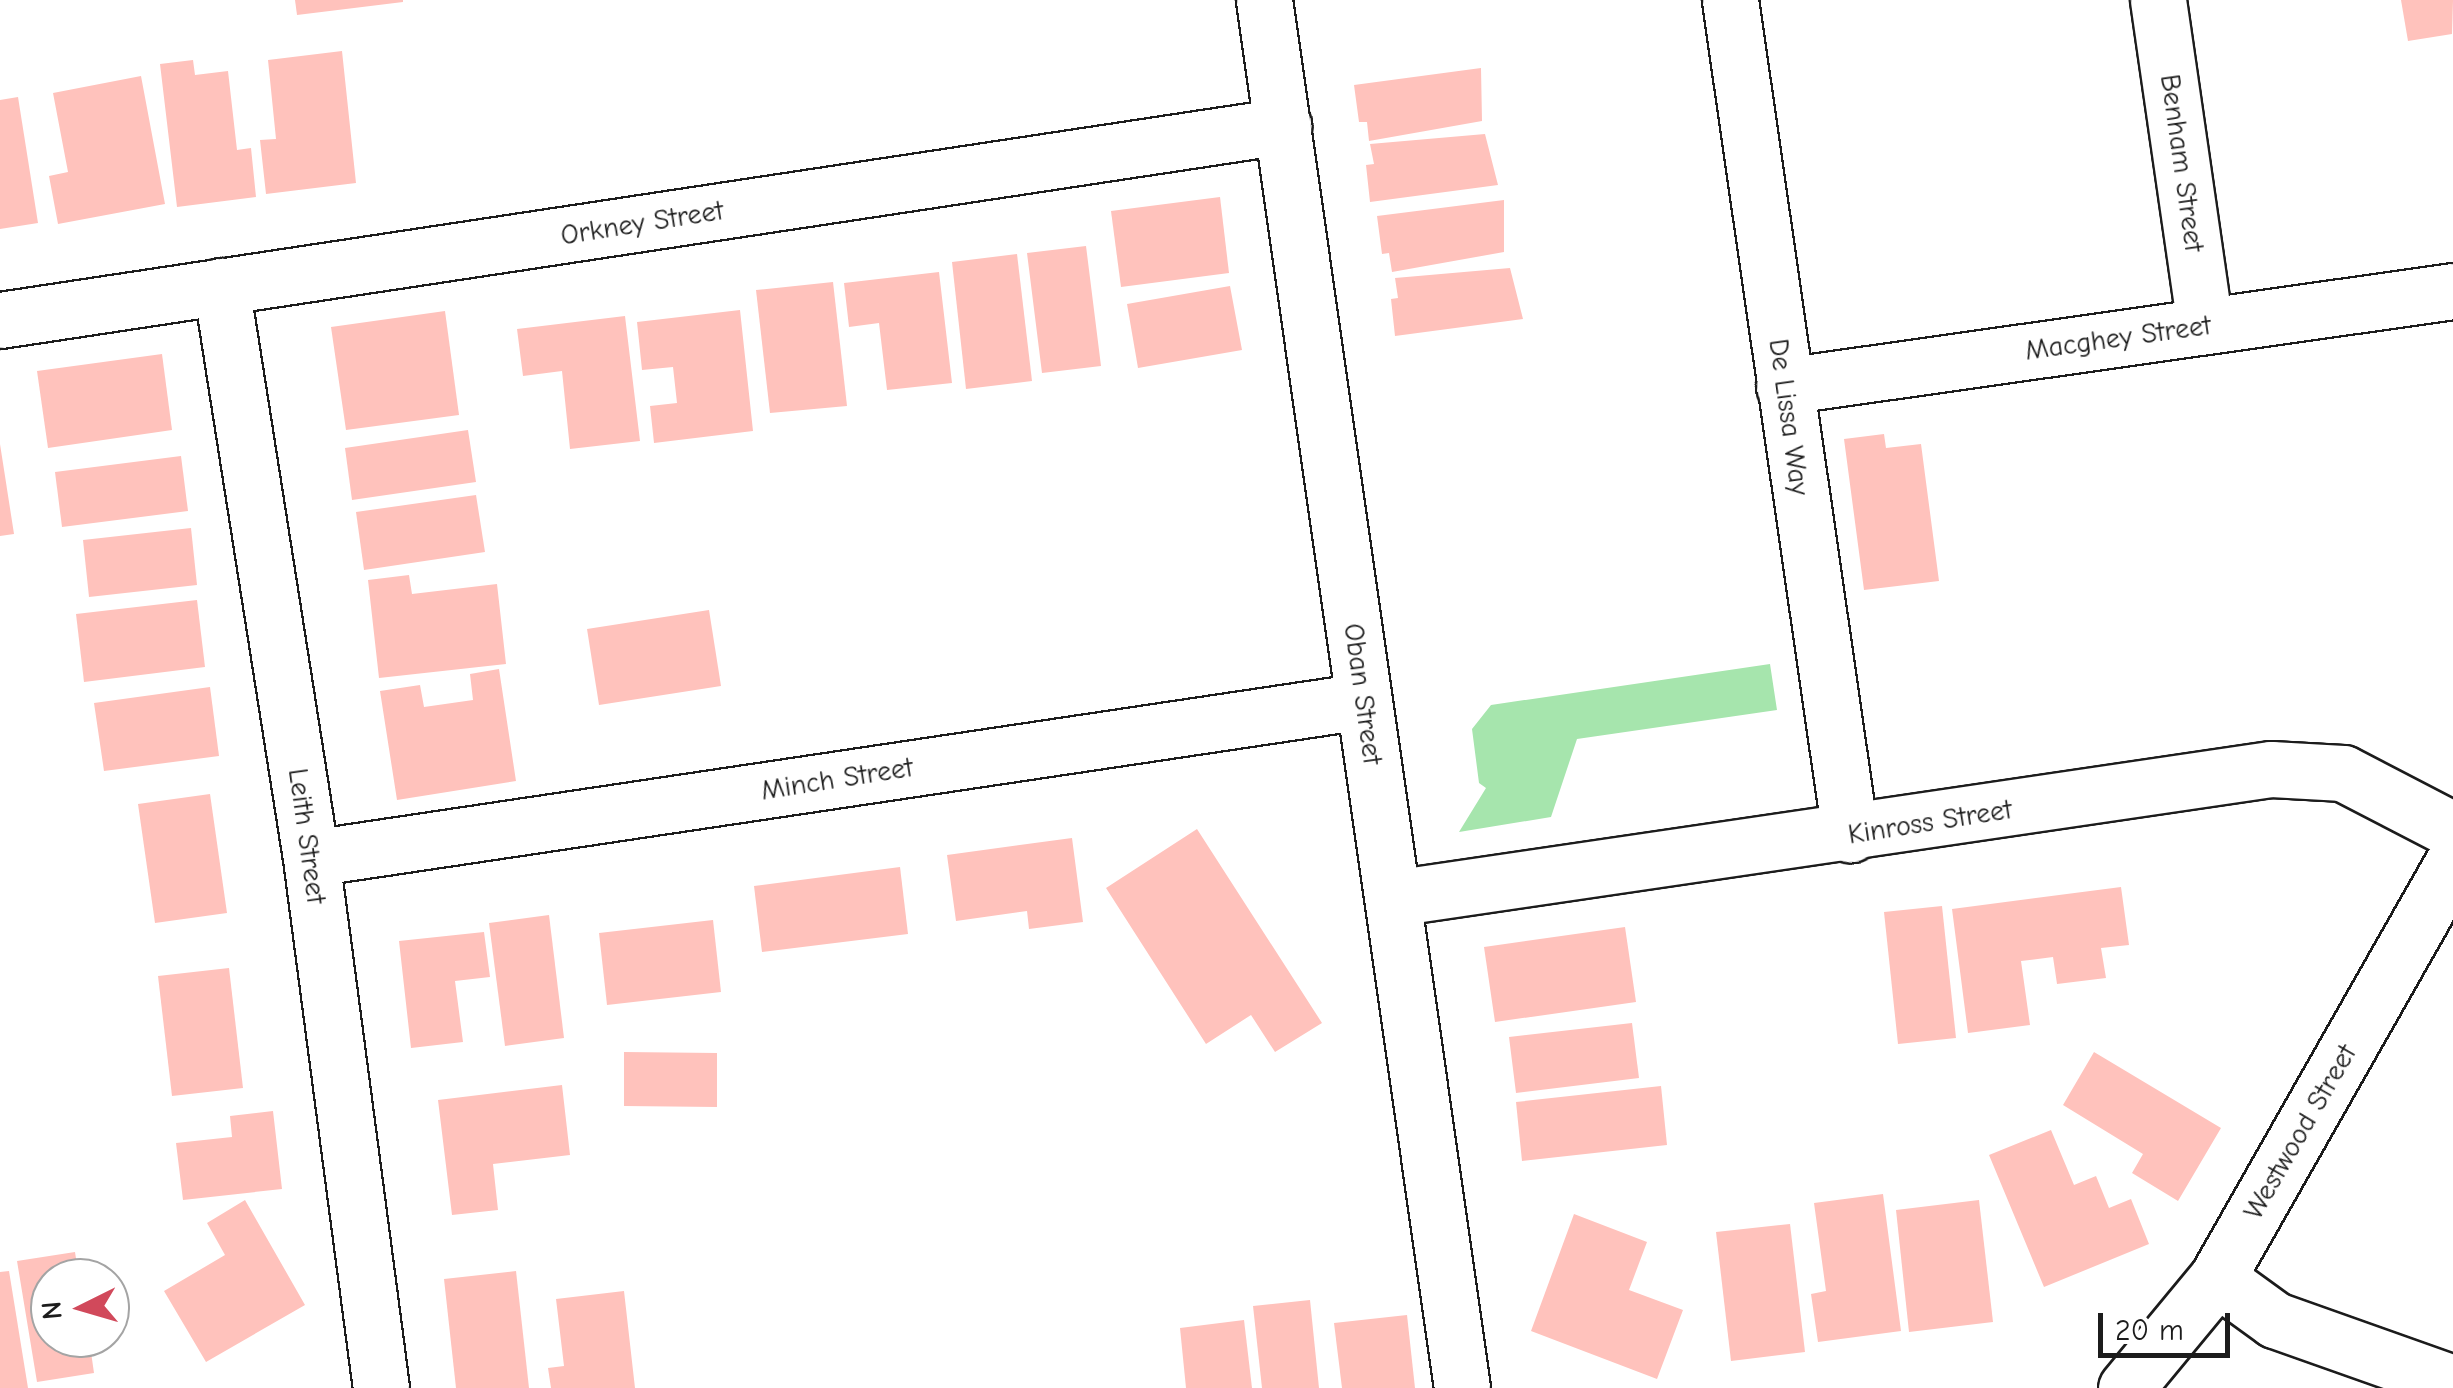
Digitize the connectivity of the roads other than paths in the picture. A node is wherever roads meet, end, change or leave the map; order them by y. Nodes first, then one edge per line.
1 (1264, 0) edge
2 (1730, 0) edge
3 (2158, 0) edge
4 (1283, 126) junction
5 (221, 286) junction
6 (2453, 291) edge
7 (0, 320) edge
8 (2205, 325) junction
9 (1784, 386) junction
10 (1363, 701) junction
11 (2453, 830) edge
12 (1850, 834) junction
13 (311, 858) junction
14 (2453, 863) edge
15 (1394, 898) junction
16 (2217, 1278) junction
17 (2453, 1383) edge
18 (381, 1388) edge
19 (1462, 1388) edge
20 (2126, 1388) edge

1 - 4 street, Oban Street
2 - 9 street, De Lissa Way
3 - 8 street, Benham Street
4 - 5 street, Orkney Street
4 - 10 street, Oban Street
5 - 7 street, Orkney Street
5 - 13 street, Leith Street
6 - 8 street, Macghey Street
8 - 9 street, Macghey Street
9 - 12 street, De Lissa Way
10 - 13 street, Minch Street
10 - 15 street, Oban Street
11 - 12 street, Kinross Street
12 - 15 street, Kinross Street
13 - 18 street, Leith Street
14 - 16 street, Westwood Street
15 - 19 street, Oban Street
16 - 17 street
16 - 20 street, Westwood Street

